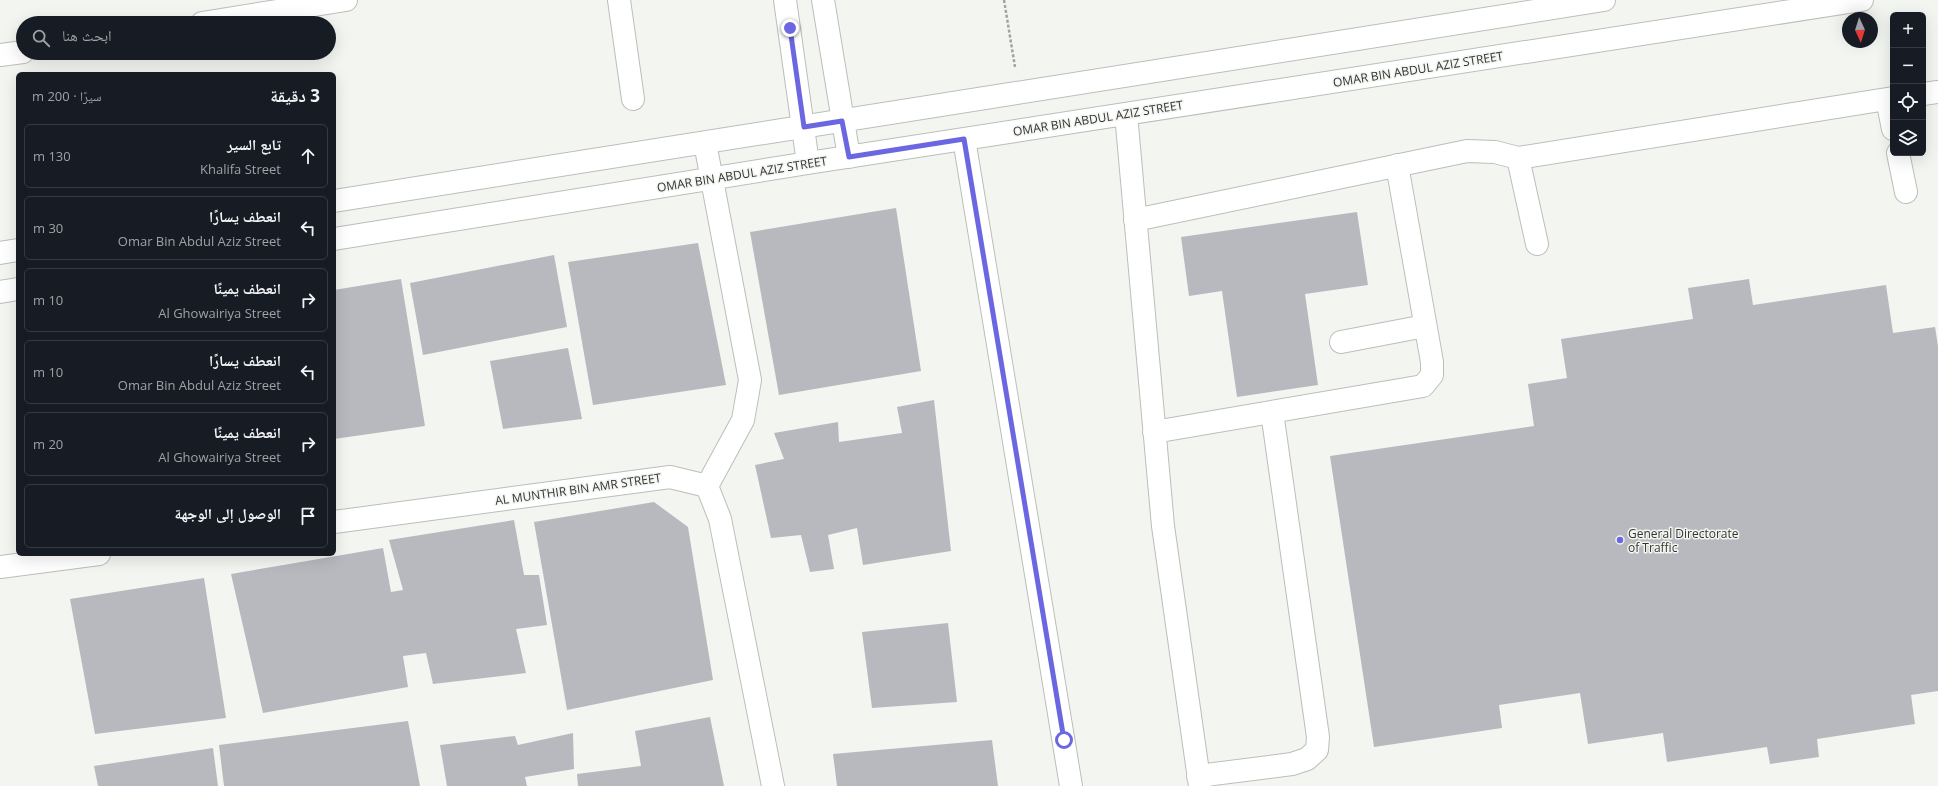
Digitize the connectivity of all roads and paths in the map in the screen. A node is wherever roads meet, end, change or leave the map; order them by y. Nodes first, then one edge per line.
1 (346, 0) edge
2 (619, 0) edge
3 (785, 0) edge
4 (823, 0) edge
5 (1004, 0) edge
6 (1604, 0) edge
7 (1862, 0) edge
8 (246, 16) edge
9 (16, 53) edge
10 (0, 55) edge
11 (1938, 92) edge
12 (1019, 93) junction
13 (1926, 94) edge
14 (1890, 98) edge
15 (633, 99) dead end
16 (1126, 114) junction
17 (842, 121) junction
18 (804, 127) junction
19 (964, 139) junction
20 (705, 143) junction
21 (1899, 156) edge
22 (849, 157) junction
23 (1518, 158) junction
24 (808, 163) junction
25 (1397, 165) junction
26 (713, 179) junction
27 (1906, 192) dead end
28 (336, 200) edge
29 (1135, 220) junction
30 (336, 239) edge
31 (1537, 244) dead end
32 (16, 250) edge
33 (0, 253) edge
34 (16, 289) edge
35 (0, 292) edge
36 (1425, 326) junction
37 (1341, 342) dead end
38 (1272, 412) junction
39 (1154, 432) junction
40 (707, 486) junction
41 (336, 522) edge
42 (84, 556) edge
43 (0, 567) edge
44 (1199, 781) edge
45 (773, 786) edge
46 (1071, 786) edge

1 - 8 street
2 - 15 street
3 - 18 street
4 - 17 street
5 - 12 path
6 - 12 street
7 - 16 street, OMAR BIN ABDUL AZIZ STREET
9 - 10 street
11 - 13 street
12 - 17 street
14 - 23 street
16 - 19 street, OMAR BIN ABDUL AZIZ STREET
16 - 29 street
17 - 18 street
17 - 22 street
18 - 20 street
18 - 24 street
19 - 22 street, OMAR BIN ABDUL AZIZ STREET
19 - 46 street
20 - 26 street
20 - 28 street
21 - 27 street
22 - 24 street, OMAR BIN ABDUL AZIZ STREET
23 - 25 street
23 - 31 street
24 - 26 street, OMAR BIN ABDUL AZIZ STREET
25 - 29 street
25 - 36 street
26 - 30 street, OMAR BIN ABDUL AZIZ STREET
26 - 40 street
29 - 39 street
32 - 33 street
34 - 35 street
36 - 37 street
36 - 38 street
38 - 39 street
38 - 44 street
39 - 44 street
40 - 41 street, AL MUNTHIR BIN AMR STREET
40 - 45 street
42 - 43 street

